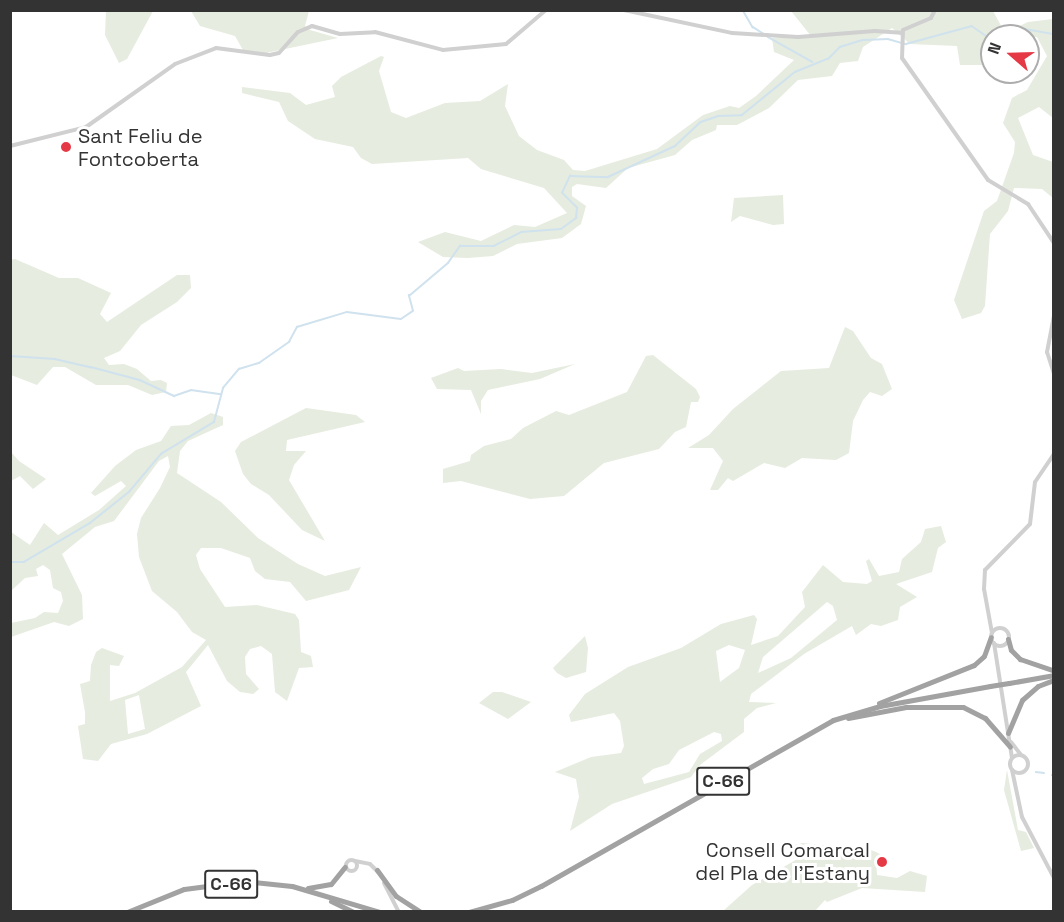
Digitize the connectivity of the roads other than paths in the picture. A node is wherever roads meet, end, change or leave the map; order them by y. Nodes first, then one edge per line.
1 (546, 10) edge
2 (624, 10) edge
3 (936, 10) edge
4 (900, 36) junction
5 (10, 146) edge
6 (1053, 243) edge
7 (1053, 316) edge
8 (1053, 374) edge
9 (1053, 454) edge
10 (990, 622) junction
11 (1001, 628) junction
12 (993, 638) junction
13 (1008, 639) junction
14 (1004, 645) junction
15 (998, 656) junction
16 (1053, 676) edge
17 (848, 716) junction
18 (1008, 733) junction
19 (1010, 744) junction
20 (1021, 755) junction
21 (1012, 758) junction
22 (1012, 770) junction
23 (1022, 773) junction
24 (1016, 781) junction
25 (355, 861) junction
26 (363, 863) junction
27 (345, 867) junction
28 (356, 867) junction
29 (377, 870) junction
30 (1053, 877) edge
31 (292, 886) junction
32 (331, 901) junction
33 (128, 912) edge
34 (133, 912) edge
35 (354, 912) edge
36 (369, 912) edge
37 (380, 912) edge
38 (399, 912) edge
39 (421, 912) edge
40 (469, 912) edge
41 (484, 912) edge

1 - 5 street
2 - 4 street
3 - 4 street
4 - 6 street
7 - 8 street
9 - 10 street
10 - 11 street
10 - 12 street
11 - 12 street
11 - 13 street
12 - 14 street
12 - 15 street
12 - 17 highway
13 - 14 street
13 - 16 highway
14 - 15 street
15 - 18 street
16 - 17 highway, C-66, bridge
16 - 18 highway
17 - 19 highway
17 - 40 highway, C-66
17 - 41 highway, C-66
18 - 19 street
19 - 20 street
19 - 21 street
20 - 21 street
20 - 23 street
21 - 22 street
22 - 23 street
22 - 24 street
23 - 24 street
24 - 30 street
25 - 26 street
25 - 27 street
25 - 28 street
26 - 28 street
26 - 29 street
27 - 28 street
27 - 31 highway
29 - 38 street
29 - 39 highway
31 - 33 highway, C-66
31 - 37 highway, C-66
32 - 34 highway, C-66
32 - 35 highway
32 - 36 highway, C-66

